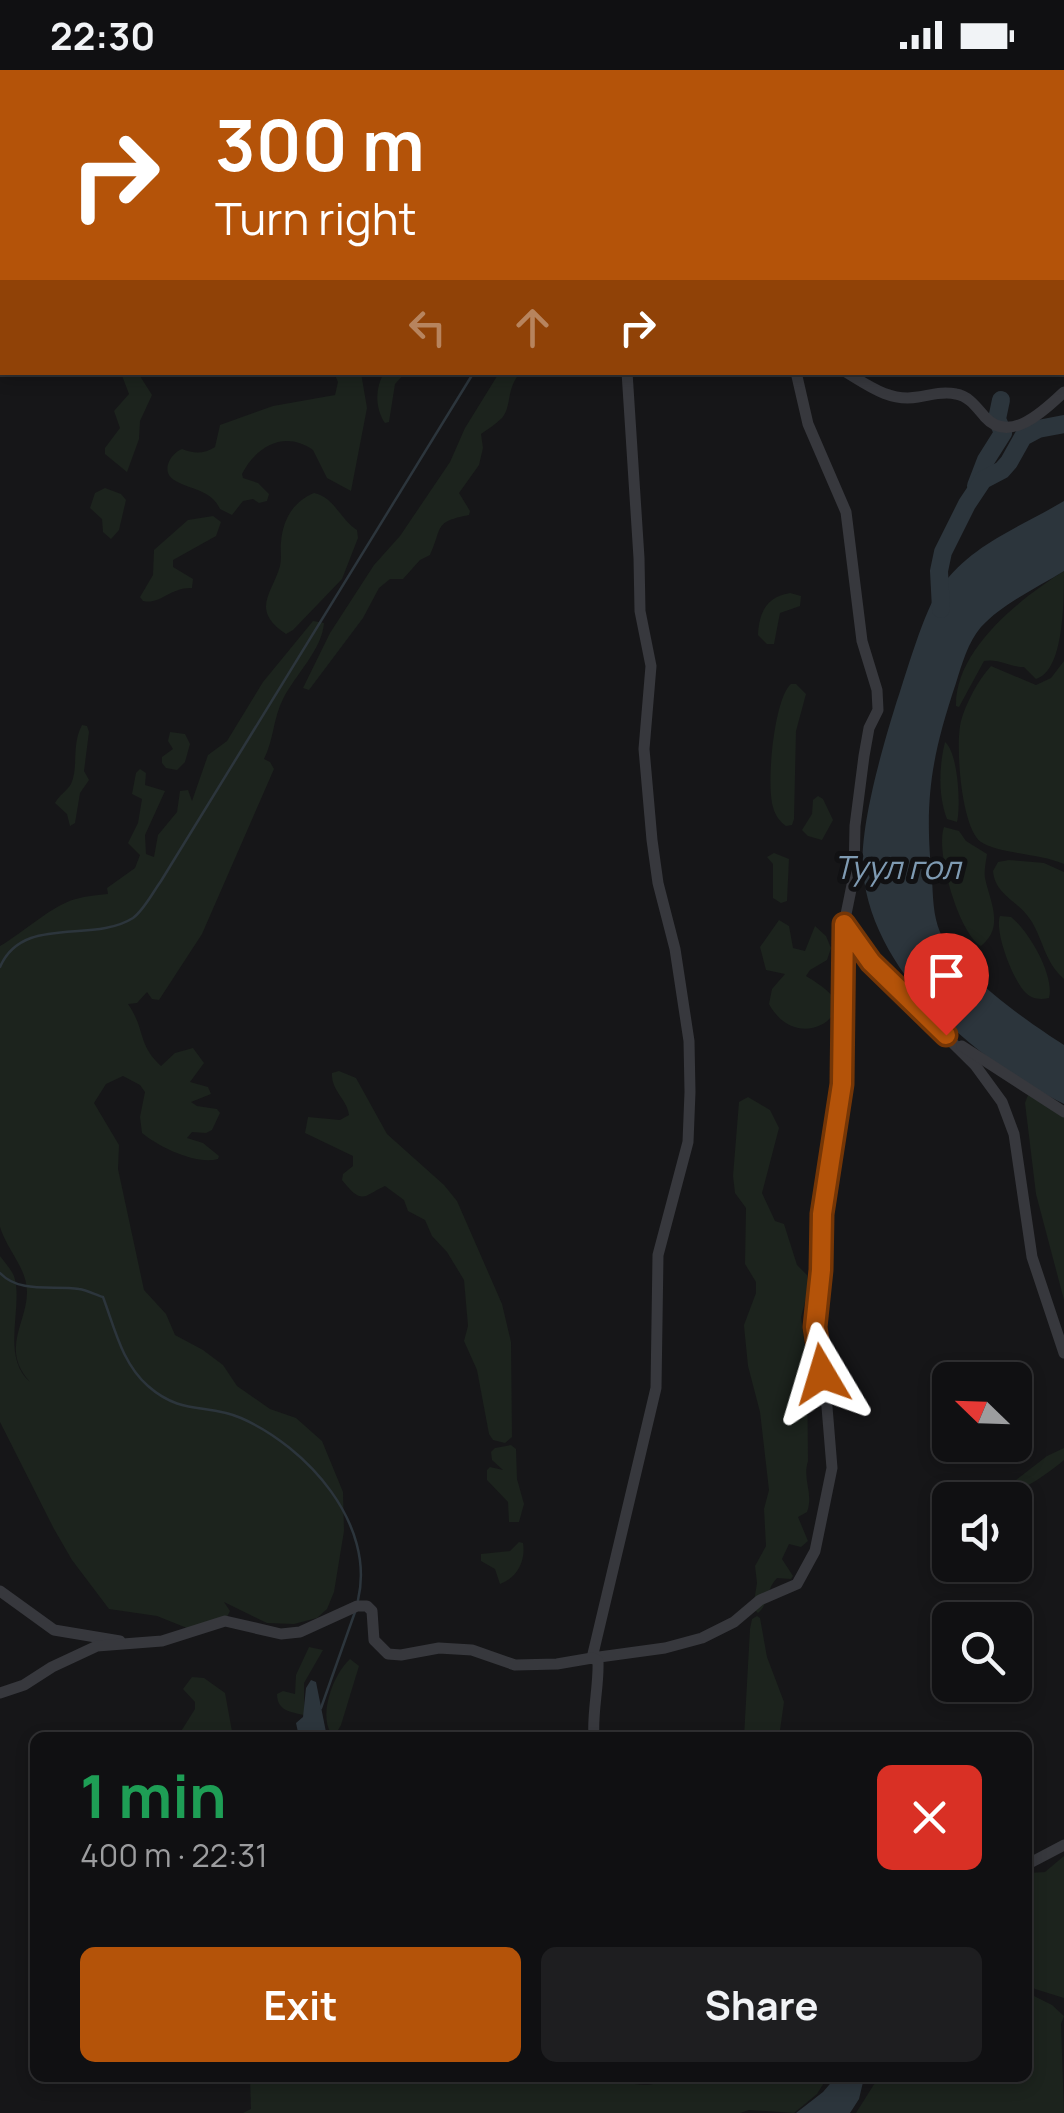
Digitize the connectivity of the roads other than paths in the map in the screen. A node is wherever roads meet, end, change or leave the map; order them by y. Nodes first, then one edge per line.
1 (627, 375) edge
2 (797, 375) edge
3 (852, 375) edge
4 (1064, 392) edge
5 (844, 924) junction
6 (946, 1035) junction
7 (1064, 1112) edge
8 (1064, 1353) edge
9 (0, 1590) edge
10 (134, 1643) junction
11 (592, 1658) junction
12 (0, 1693) edge
13 (594, 1732) edge
14 (1064, 1845) edge
15 (1032, 1862) edge

1 - 11 street
2 - 5 street
3 - 4 street
5 - 6 street
5 - 11 street
6 - 7 street
6 - 8 street
9 - 10 street
10 - 11 street
10 - 12 street
11 - 13 street
14 - 15 street

